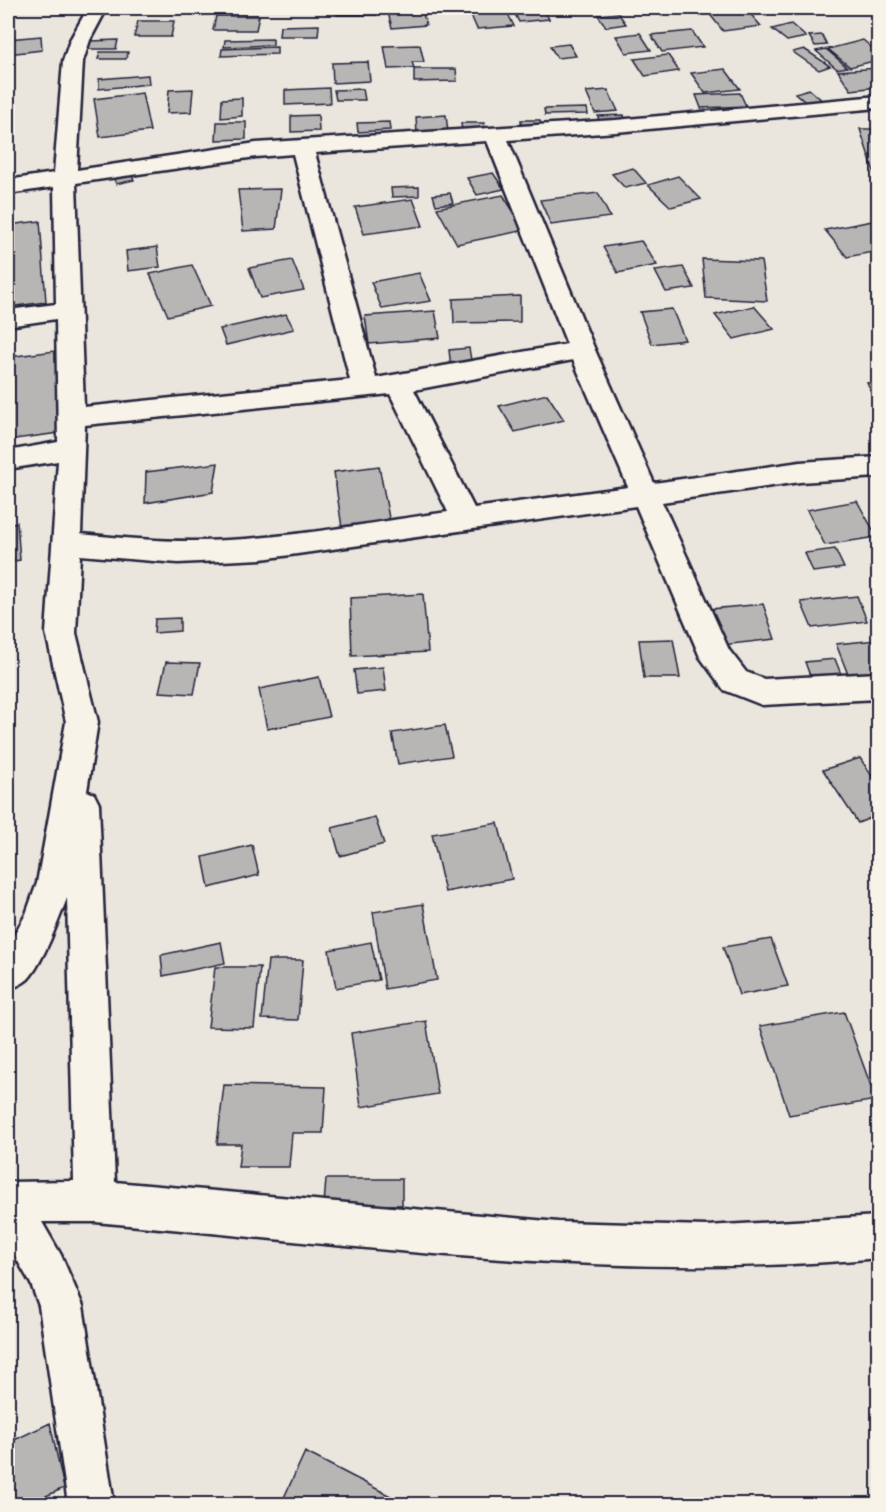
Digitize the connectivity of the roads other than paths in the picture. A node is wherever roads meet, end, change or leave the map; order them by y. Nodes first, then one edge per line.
1 (97, 8) edge
2 (879, 102) edge
3 (495, 135) junction
4 (302, 146) junction
5 (65, 178) junction
6 (8, 187) edge
7 (68, 310) junction
8 (8, 318) edge
9 (582, 350) junction
10 (398, 384) junction
11 (365, 387) junction
12 (71, 417) junction
13 (72, 450) junction
14 (8, 460) edge
15 (879, 467) edge
16 (646, 492) junction
17 (466, 519) junction
18 (67, 543) junction
19 (879, 686) edge
20 (82, 722) junction
21 (8, 972) edge
22 (95, 1201) junction
23 (8, 1203) edge
24 (879, 1237) edge
25 (91, 1504) edge

1 - 5 street
2 - 3 street
3 - 4 street
3 - 9 street
4 - 5 street
4 - 11 street
5 - 6 street
5 - 7 street
7 - 8 street
7 - 12 street
9 - 10 street
9 - 16 street
10 - 11 street
10 - 17 street
11 - 12 street
12 - 13 street
13 - 14 street
13 - 18 street
15 - 16 street
16 - 17 street
16 - 19 street
17 - 18 street
18 - 20 street
20 - 21 street
20 - 22 street
22 - 23 street
22 - 24 street
23 - 25 street

